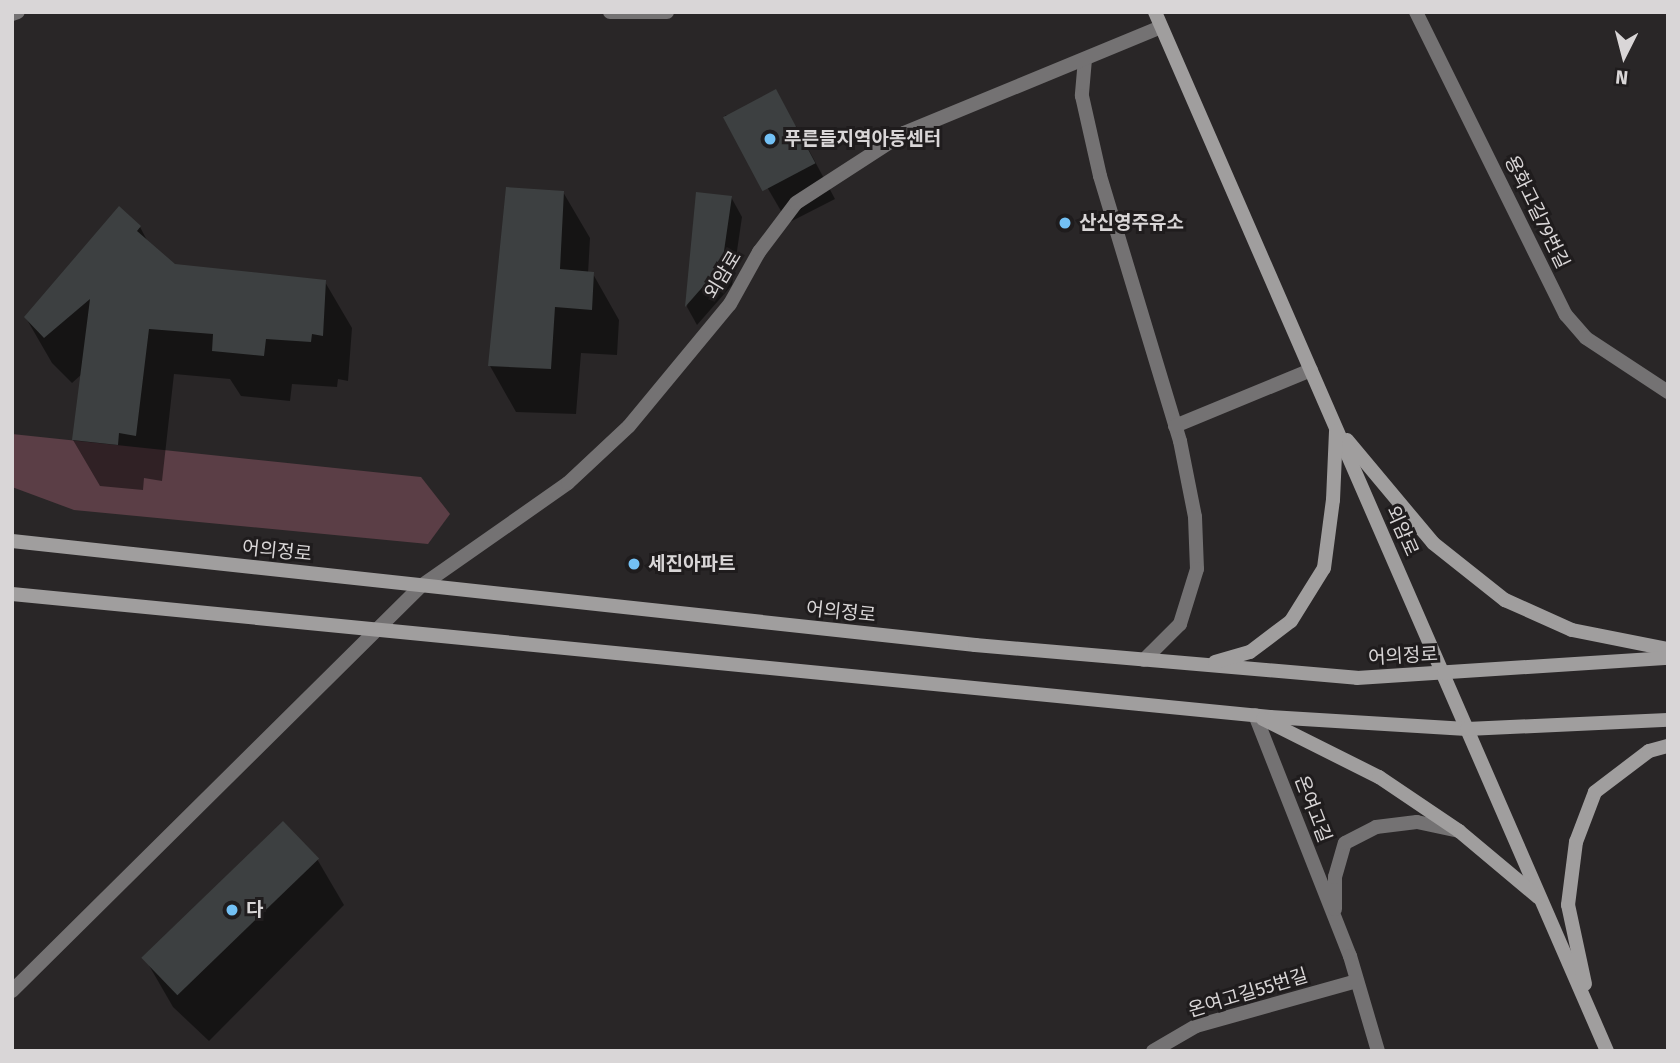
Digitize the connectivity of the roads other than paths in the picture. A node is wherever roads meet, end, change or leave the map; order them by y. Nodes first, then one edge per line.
1 (18, 12) edge
2 (610, 12) edge
3 (667, 12) edge
4 (1155, 12) edge
5 (1416, 12) edge
6 (12, 14) edge
7 (1161, 27) junction
8 (1085, 59) junction
9 (1311, 370) junction
10 (1668, 392) edge
11 (1175, 426) junction
12 (1336, 426) junction
13 (12, 541) edge
14 (421, 586) junction
15 (12, 594) edge
16 (376, 632) junction
17 (1668, 649) edge
18 (1668, 658) edge
19 (1144, 660) junction
20 (1205, 665) junction
21 (1443, 673) junction
22 (1255, 715) junction
23 (1668, 720) edge
24 (1467, 729) junction
25 (1668, 746) edge
26 (1459, 831) junction
27 (1542, 901) junction
28 (1334, 917) junction
29 (1357, 981) junction
30 (12, 990) edge
31 (1591, 1013) junction
32 (1153, 1051) edge
33 (1378, 1051) edge
34 (1607, 1051) edge

1 - 6 street
2 - 3 street
4 - 7 main road, 외암로
5 - 10 street, 용화고길79번길
7 - 8 street, 외암로
7 - 9 main road, 외암로
8 - 11 street
8 - 14 street, 외암로
9 - 11 street
9 - 12 main road, 외암로
11 - 19 street
12 - 17 main road
12 - 20 main road
12 - 21 main road, 외암로
13 - 14 main road, 어의정로
14 - 16 street, 외암로
14 - 19 main road, 어의정로
15 - 16 main road
16 - 22 main road
16 - 30 street, 외암로
18 - 21 main road, 어의정로
19 - 20 main road, 어의정로
20 - 21 main road, 어의정로
21 - 24 main road, 외암로
22 - 24 main road
22 - 26 main road
22 - 28 street, 온여고길
23 - 24 main road
24 - 27 main road, 외암로
25 - 31 main road
26 - 27 main road
26 - 28 street, 온여고길
27 - 31 main road, 외암로
28 - 29 street, 온여고길
29 - 32 street, 온여고길55번길
29 - 33 street, 온여고길
31 - 34 main road, 외암로

